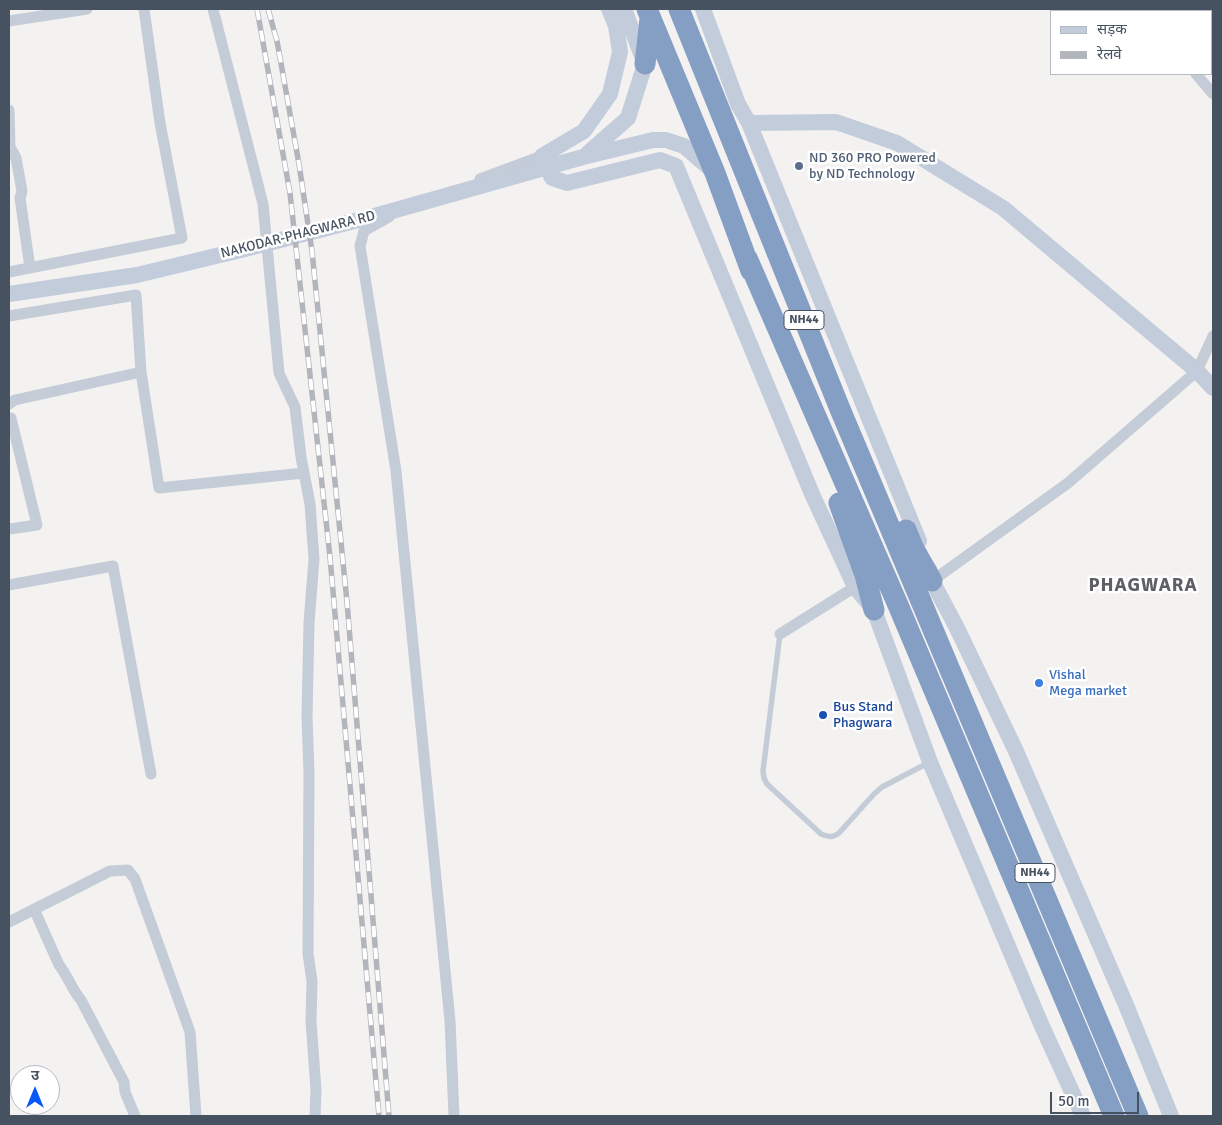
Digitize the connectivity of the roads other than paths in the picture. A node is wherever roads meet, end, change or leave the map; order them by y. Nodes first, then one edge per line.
1 (88, 9) edge
2 (144, 9) edge
3 (213, 9) edge
4 (609, 9) edge
5 (624, 9) edge
6 (679, 9) edge
7 (703, 9) edge
8 (649, 13) edge
9 (9, 21) edge
10 (645, 64) junction
11 (1197, 75) edge
12 (1213, 94) edge
13 (9, 110) edge
14 (749, 123) junction
15 (9, 147) edge
16 (542, 156) junction
17 (583, 158) junction
18 (716, 173) junction
19 (778, 256) junction
20 (747, 258) junction
21 (30, 268) junction
22 (9, 272) edge
23 (9, 294) edge
24 (9, 316) edge
25 (1213, 336) edge
26 (141, 372) junction
27 (1197, 372) junction
28 (1213, 388) edge
29 (9, 404) edge
30 (11, 418) dead end
31 (304, 473) junction
32 (9, 529) edge
33 (932, 581) junction
34 (9, 586) edge
35 (855, 587) junction
36 (874, 610) junction
37 (780, 634) joint
38 (930, 762) junction
39 (151, 774) dead end
40 (34, 909) junction
41 (9, 922) edge
42 (134, 1116) edge
43 (196, 1116) edge
44 (315, 1116) edge
45 (454, 1116) edge
46 (1083, 1116) edge
47 (1114, 1116) edge
48 (1138, 1116) edge
49 (1172, 1116) edge

1 - 9 street
2 - 21 street
3 - 31 street
4 - 16 main road
5 - 10 main road
6 - 19 highway, NH44
7 - 14 main road
8 - 10 highway
8 - 18 highway, NH44
10 - 17 main road
11 - 12 street
13 - 15 street
14 - 27 main road
14 - 33 main road
15 - 21 street
16 - 35 main road
16 - 45 street
17 - 18 main road, NAKODAR-PHAGWARA RD
17 - 23 main road, NAKODAR-PHAGWARA RD
18 - 20 highway, NH44
19 - 33 highway
19 - 48 highway, NH44
20 - 36 highway
20 - 47 highway, NH44
21 - 22 street
24 - 26 street
25 - 27 street
26 - 29 street
26 - 31 street
27 - 28 main road
27 - 33 street
30 - 32 street
31 - 44 street
33 - 49 main road
34 - 39 street
35 - 36 main road
35 - 37 street
36 - 38 main road
37 - 38 lane
38 - 46 main road
40 - 41 street
40 - 42 street
40 - 43 street

